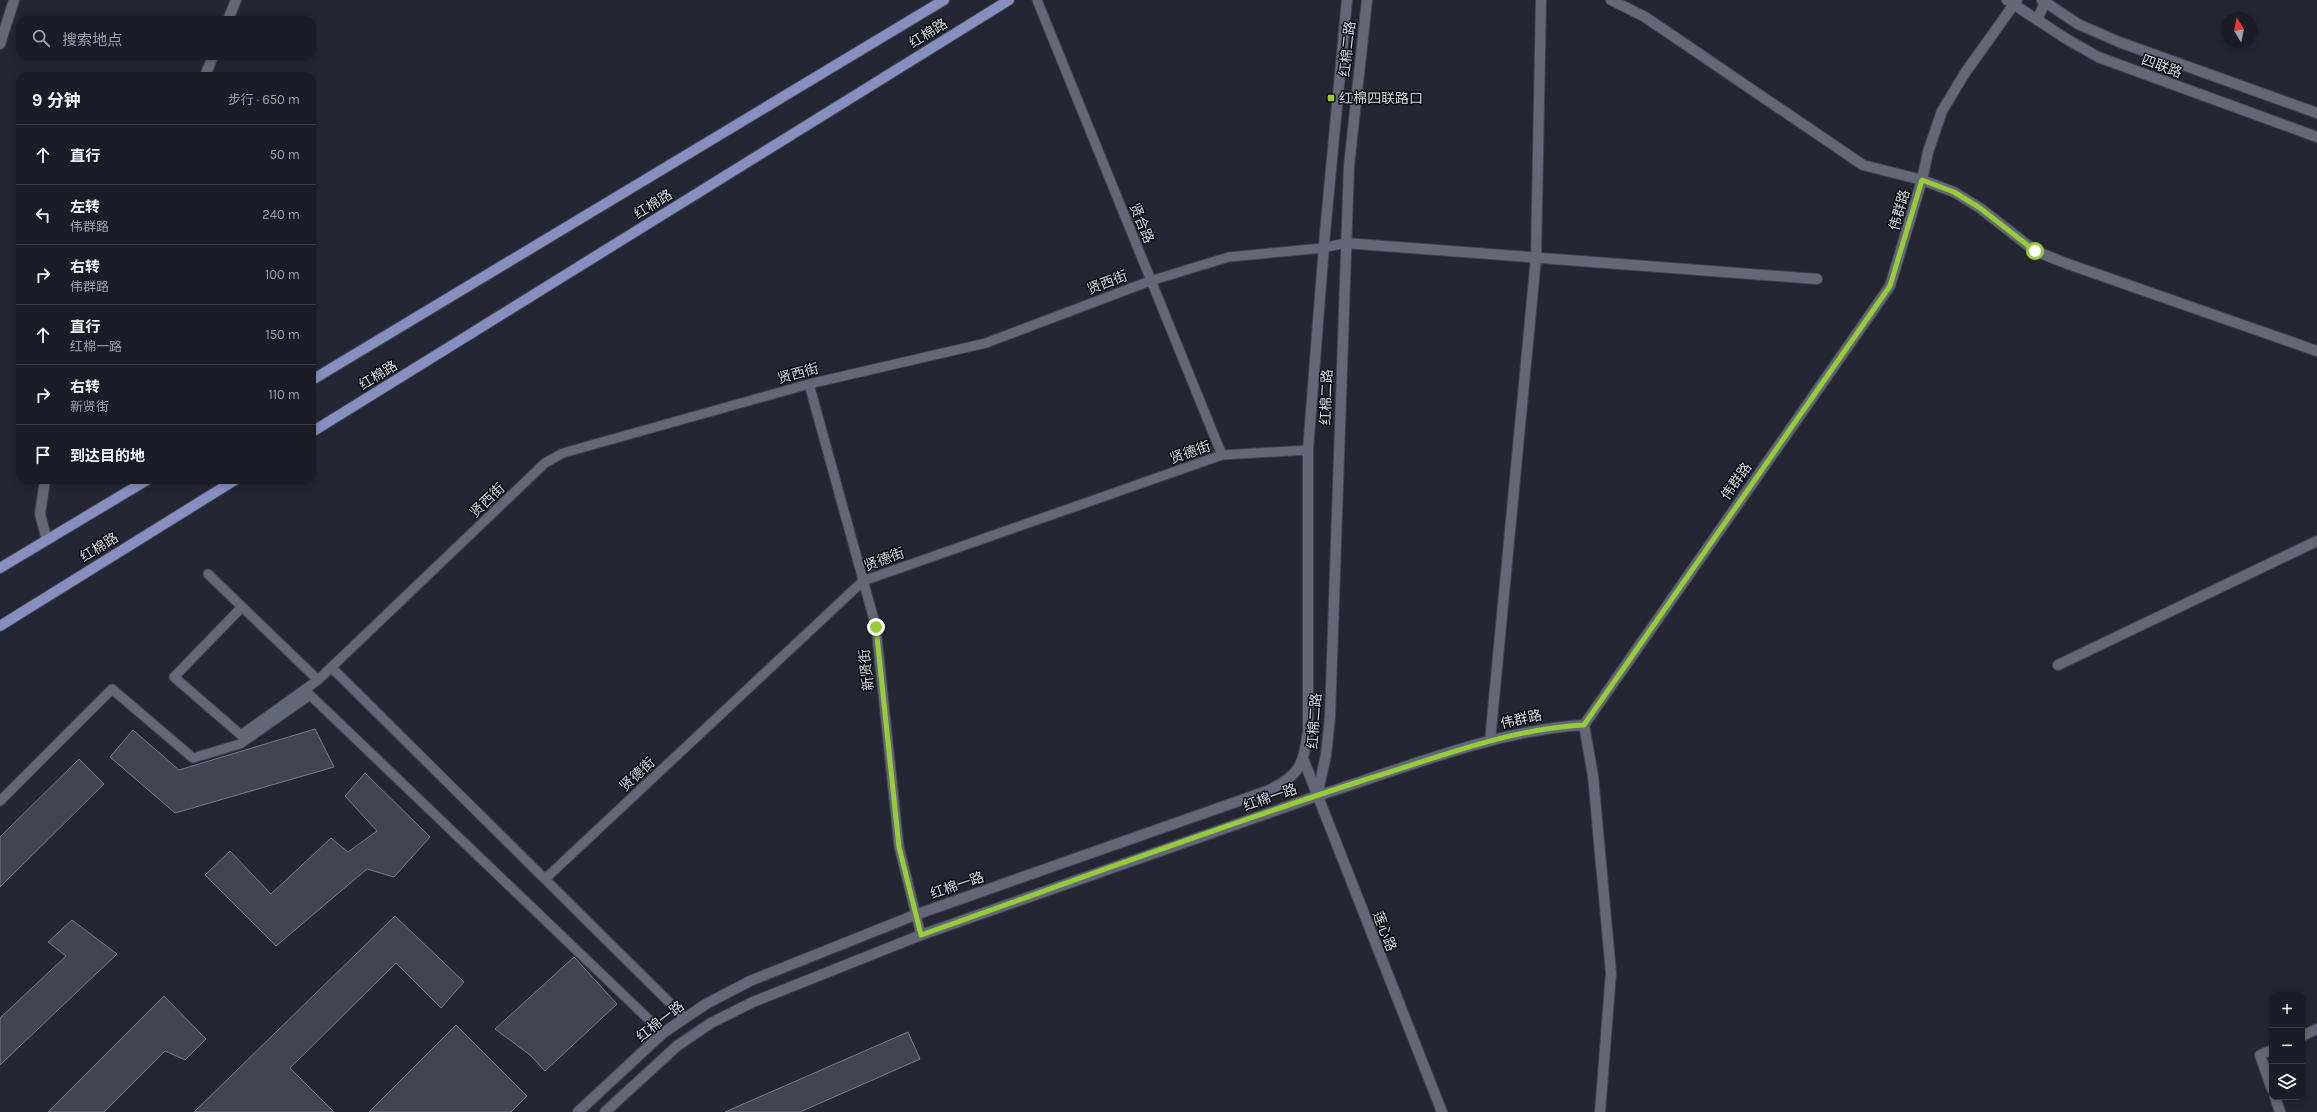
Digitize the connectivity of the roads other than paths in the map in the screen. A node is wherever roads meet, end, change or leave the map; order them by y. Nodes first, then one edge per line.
1 (14, 0) edge
2 (236, 0) edge
3 (944, 0) edge
4 (1009, 0) edge
5 (1037, 0) edge
6 (1347, 0) edge
7 (1367, 0) edge
8 (1541, 0) edge
9 (1611, 0) edge
10 (2012, 1) edge
11 (2044, 1) edge
12 (230, 16) edge
13 (2037, 20) junction
14 (0, 44) edge
15 (211, 60) edge
16 (207, 72) edge
17 (2317, 113) edge
18 (2317, 137) edge
19 (1922, 180) junction
20 (1345, 243) junction
21 (1323, 248) junction
22 (1536, 258) junction
23 (1817, 279) dead end
24 (1150, 281) junction
25 (2317, 351) edge
26 (316, 378) edge
27 (809, 384) junction
28 (316, 430) edge
29 (1308, 450) junction
30 (1222, 455) junction
31 (45, 484) edge
32 (140, 484) edge
33 (228, 484) edge
34 (47, 540) junction
35 (2317, 541) edge
36 (0, 568) edge
37 (208, 574) dead end
38 (863, 581) junction
39 (242, 607) junction
40 (0, 626) edge
41 (2058, 665) dead end
42 (332, 668) junction
43 (318, 680) junction
44 (1584, 725) junction
45 (1490, 741) junction
46 (1304, 761) junction
47 (1317, 796) junction
48 (0, 801) edge
49 (545, 880) junction
50 (915, 915) junction
51 (921, 935) junction
52 (685, 1018) junction
53 (2317, 1029) edge
54 (663, 1033) junction
55 (2305, 1035) edge
56 (2269, 1051) edge
57 (2269, 1080) edge
58 (2276, 1100) edge
59 (580, 1111) edge
60 (604, 1112) edge
61 (1442, 1112) edge
62 (1600, 1112) edge
63 (2280, 1112) edge

1 - 14 street
2 - 12 street
3 - 26 main road, 红棉路
4 - 28 main road, 红棉路
5 - 24 lane, 贤合路
6 - 21 street, 红棉二路
7 - 20 street, 红棉二路
8 - 22 street
9 - 19 street
10 - 13 street, 四联路
10 - 19 street, 伟群路
11 - 13 street
11 - 17 street, 四联路
13 - 18 street, 四联路
15 - 16 street
19 - 25 street
19 - 44 street, 伟群路
20 - 21 lane, 贤西街
20 - 22 street
20 - 47 street, 红棉二路
21 - 24 lane, 贤西街
21 - 29 street, 红棉二路
22 - 23 street
22 - 45 street
24 - 27 lane, 贤西街
24 - 30 lane, 贤合路
27 - 38 lane, 新贤街
27 - 42 lane, 贤西街
29 - 30 lane, 贤德街
29 - 46 street, 红棉二路
30 - 38 lane, 贤德街
31 - 34 street
32 - 34 main road
33 - 40 main road, 红棉路
34 - 36 main road
35 - 41 street
37 - 39 lane
38 - 49 lane, 贤德街
38 - 50 lane, 新贤街
39 - 43 lane
39 - 43 lane, 贤西街
42 - 43 lane, 贤西街
42 - 49 lane
44 - 45 street, 伟群路
44 - 62 street
45 - 47 street, 伟群路
46 - 47 street, 莲心路
46 - 50 street, 红棉一路
47 - 51 street, 红棉一路
47 - 61 street, 莲心路
48 - 54 lane
49 - 52 lane
50 - 51 lane, 新贤街
50 - 52 street, 红棉一路
51 - 60 street, 红棉一路
52 - 54 street, 红棉一路
53 - 55 street
54 - 59 street, 红棉一路
56 - 57 street
58 - 63 street

